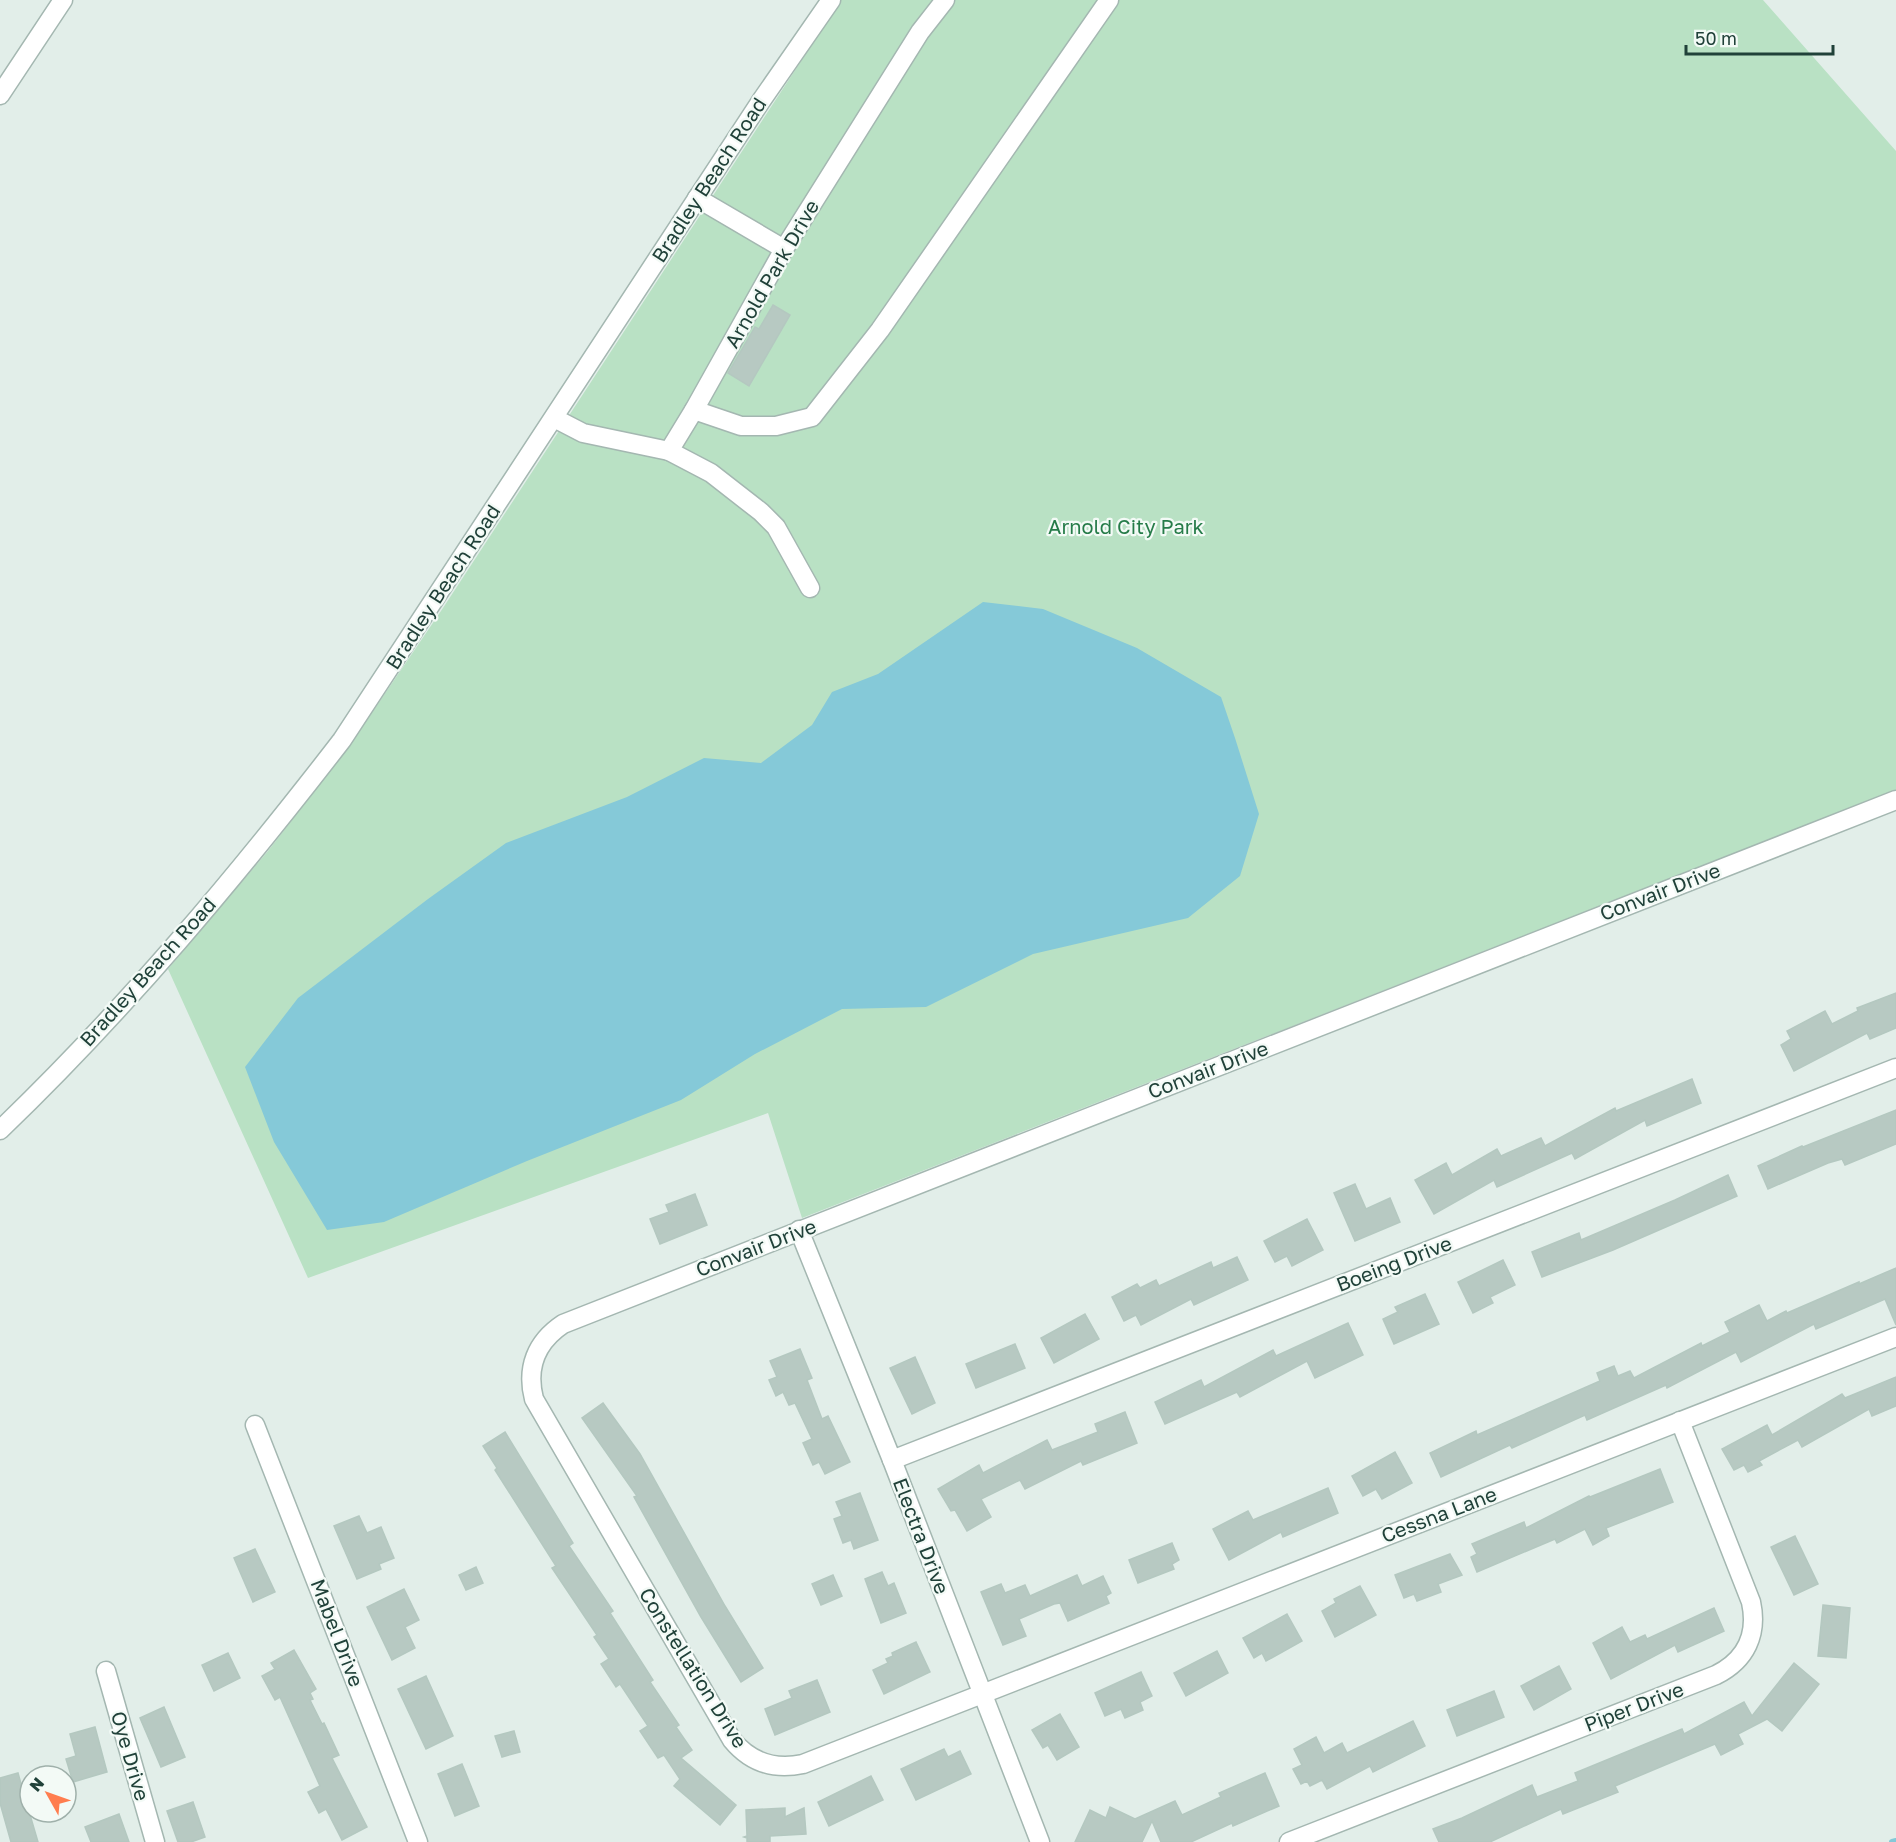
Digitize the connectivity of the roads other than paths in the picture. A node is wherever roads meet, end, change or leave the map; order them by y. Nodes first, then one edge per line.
1 (63, 0) edge
2 (831, 0) edge
3 (945, 0) edge
4 (1109, 0) edge
5 (0, 95) edge
6 (697, 198) junction
7 (784, 249) junction
8 (694, 410) junction
9 (554, 418) junction
10 (669, 451) junction
11 (810, 588) dead end
12 (1896, 800) edge
13 (1896, 1068) edge
14 (0, 1130) edge
15 (800, 1230) junction
16 (1896, 1337) edge
17 (534, 1358) joint
18 (1680, 1421) junction
19 (255, 1425) dead end
20 (892, 1460) junction
21 (106, 1671) dead end
22 (983, 1694) junction
23 (155, 1842) edge
24 (418, 1842) edge
25 (1040, 1842) edge
26 (1289, 1842) edge

1 - 5 street
2 - 6 street, Bradley Beach Road
3 - 7 street, Arnold Park Drive
4 - 8 street
6 - 7 street
6 - 9 street, Bradley Beach Road
7 - 8 street, Arnold Park Drive
8 - 10 street, Arnold Park Drive
9 - 10 street
9 - 14 street, Bradley Beach Road
10 - 11 street
12 - 15 street, Convair Drive
13 - 20 street, Boeing Drive
15 - 17 street, Convair Drive
15 - 20 street, Electra Drive
16 - 18 street, Cessna Lane
17 - 22 street, Constellation Drive
18 - 22 street, Cessna Lane
18 - 26 street, Piper Drive
19 - 24 street, Mabel Drive
20 - 22 street, Electra Drive
21 - 23 street, Oye Drive
22 - 25 street, Electra Drive

